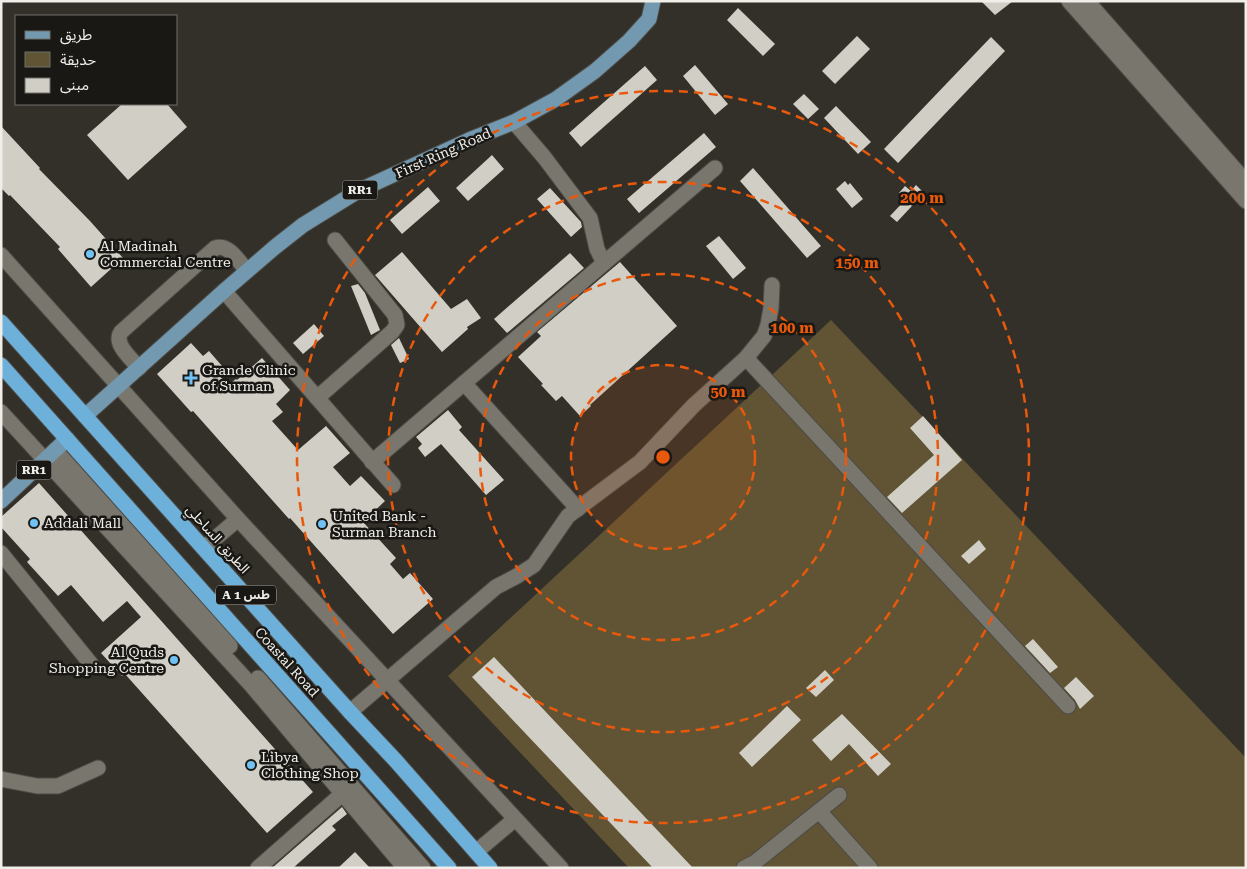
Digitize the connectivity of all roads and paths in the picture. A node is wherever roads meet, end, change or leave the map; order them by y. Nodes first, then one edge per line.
1 (653, 1) edge
2 (1069, 1) edge
3 (1087, 1) edge
4 (514, 122) junction
5 (715, 168) dead end
6 (1246, 182) edge
7 (1246, 201) edge
8 (335, 240) dead end
9 (1, 255) edge
10 (604, 263) junction
11 (247, 270) junction
12 (772, 285) dead end
13 (224, 291) junction
14 (1, 322) edge
15 (746, 358) junction
16 (1, 365) edge
17 (139, 368) junction
18 (464, 383) junction
19 (118, 387) junction
20 (316, 398) junction
21 (1, 412) edge
22 (85, 416) junction
23 (67, 439) junction
24 (50, 455) junction
25 (372, 462) junction
26 (393, 486) dead end
27 (1, 501) edge
28 (578, 509) junction
29 (238, 519) junction
30 (204, 548) junction
31 (1, 553) edge
32 (91, 664) dead end
33 (272, 669) junction
34 (387, 681) junction
35 (256, 683) junction
36 (1068, 706) dead end
37 (350, 712) junction
38 (98, 768) dead end
39 (367, 776) junction
40 (1, 779) edge
41 (347, 790) junction
42 (839, 795) dead end
43 (820, 811) junction
44 (515, 818) junction
45 (476, 852) junction
46 (437, 855) junction
47 (421, 867) edge
48 (258, 868) edge
49 (405, 868) edge
50 (449, 868) edge
51 (490, 868) edge
52 (561, 868) edge
53 (744, 868) edge
54 (870, 868) edge

1 - 4 main road, First Ring Road / RR1
2 - 7 street
3 - 6 street
4 - 10 street
4 - 11 main road, First Ring Road / RR1
5 - 10 street
8 - 20 street
9 - 19 street
10 - 18 street
11 - 13 main road, First Ring Road / RR1
11 - 17 street
12 - 15 street
13 - 17 main road, First Ring Road / RR1
13 - 20 street
14 - 22 highway, الطريق الساحلي / A 1 طس
15 - 28 street
15 - 36 street
16 - 23 highway, Coastal Road / A 1 طس
17 - 19 main road, First Ring Road / RR1
18 - 25 street
18 - 28 street
19 - 22 main road, First Ring Road / RR1
19 - 29 street
20 - 25 street
21 - 24 street
22 - 30 highway, الطريق الساحلي / A 1 طس
23 - 24 main road, RR1
23 - 33 highway, Coastal Road / A 1 طس
24 - 27 main road, RR1
24 - 35 street
25 - 26 street
28 - 34 street
29 - 30 street
29 - 34 street
30 - 37 highway, الطريق الساحلي / A 1 طس
31 - 32 street
33 - 35 street
33 - 39 highway, Coastal Road / A 1 طس
34 - 37 street
34 - 44 street
35 - 41 street
37 - 45 highway, الطريق الساحلي / A 1 طس
38 - 40 street
39 - 41 street
39 - 46 highway, Coastal Road / A 1 طس
41 - 47 street
41 - 48 street
41 - 49 street
42 - 43 street
43 - 53 street
43 - 54 street
44 - 45 street
44 - 52 street
45 - 51 highway, الطريق الساحلي / A 1 طس
46 - 47 street
46 - 50 highway, Coastal Road / A 1 طس

